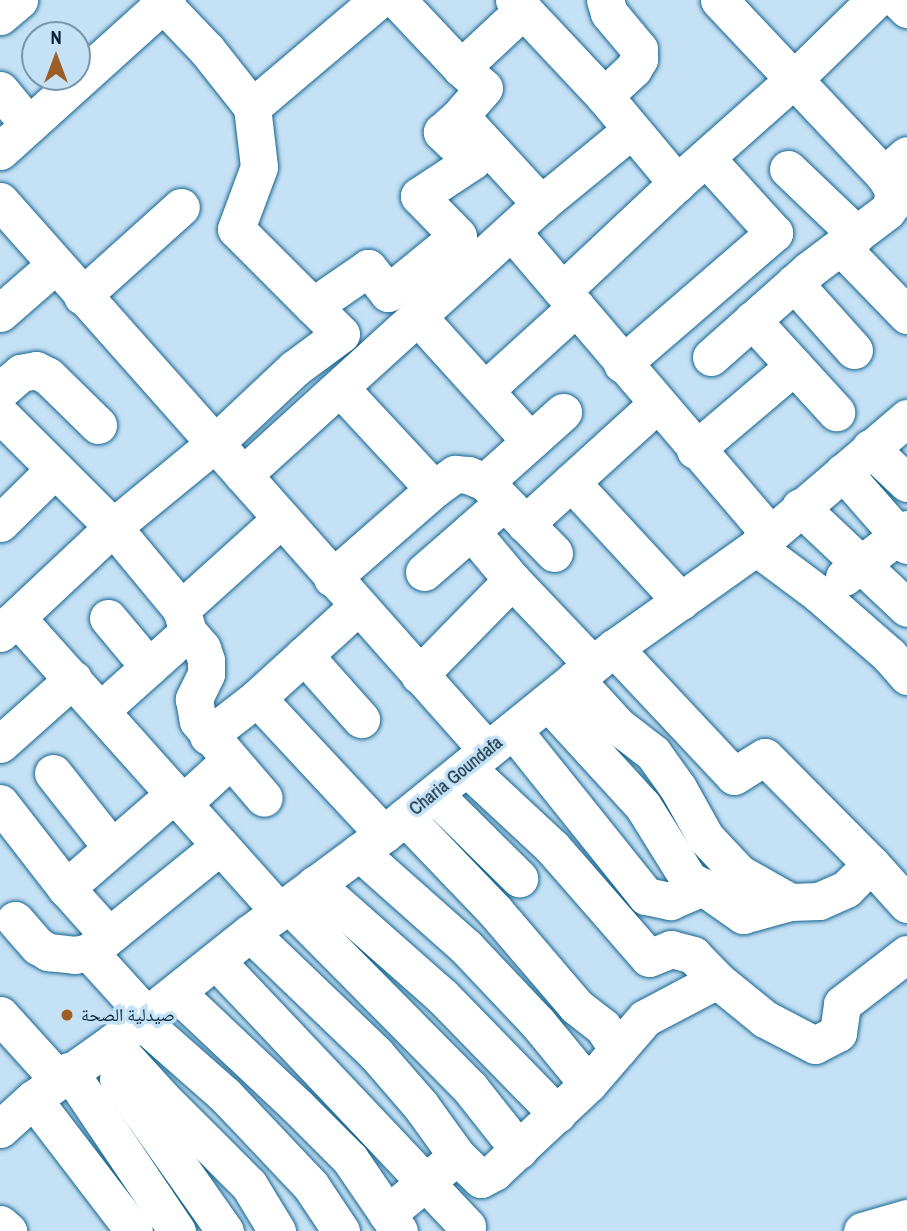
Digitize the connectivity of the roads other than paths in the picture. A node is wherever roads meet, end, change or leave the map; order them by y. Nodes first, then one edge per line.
1 (19, 0) edge
2 (378, 0) edge
3 (397, 0) edge
4 (605, 0) edge
5 (719, 0) edge
6 (875, 0) edge
7 (898, 0) edge
8 (165, 2) edge
9 (518, 5) edge
10 (907, 9) edge
11 (0, 16) edge
12 (461, 68) junction
13 (794, 79) junction
14 (0, 90) edge
15 (604, 96) junction
16 (252, 107) junction
17 (460, 116) junction
18 (29, 125) junction
19 (631, 130) junction
20 (0, 151) edge
21 (706, 158) junction
22 (895, 165) edge
23 (788, 169) dead end
24 (677, 183) junction
25 (0, 201) edge
26 (541, 204) junction
27 (181, 207) dead end
28 (512, 232) junction
29 (774, 233) junction
30 (849, 241) junction
31 (55, 265) junction
32 (801, 276) junction
33 (82, 296) junction
34 (569, 299) junction
35 (313, 306) junction
36 (0, 313) edge
37 (907, 315) edge
38 (419, 318) junction
39 (752, 320) junction
40 (854, 350) dead end
41 (711, 357) dead end
42 (622, 364) junction
43 (794, 366) junction
44 (340, 387) junction
45 (486, 389) junction
46 (0, 391) edge
47 (656, 405) junction
48 (563, 412) dead end
49 (836, 412) dead end
50 (907, 419) edge
51 (98, 425) dead end
52 (6, 433) edge
53 (530, 440) junction
54 (213, 445) junction
55 (870, 448) junction
56 (695, 450) junction
57 (55, 470) junction
58 (842, 471) junction
59 (243, 475) junction
60 (571, 482) junction
61 (907, 483) edge
62 (434, 489) junction
63 (505, 503) junction
64 (800, 507) junction
65 (281, 519) junction
66 (0, 523) edge
67 (113, 527) junction
68 (471, 531) junction
69 (904, 537) edge
70 (762, 540) junction
71 (554, 553) dead end
72 (863, 564) junction
73 (424, 572) dead end
74 (332, 578) junction
75 (512, 580) junction
76 (819, 594) junction
77 (681, 601) junction
78 (358, 606) junction
79 (907, 608) edge
80 (108, 618) dead end
81 (185, 620) junction
82 (9, 626) edge
83 (304, 655) junction
84 (149, 667) junction
85 (582, 674) junction
86 (419, 675) junction
87 (907, 676) edge
88 (73, 679) junction
89 (257, 698) junction
90 (101, 710) junction
91 (361, 719) dead end
92 (0, 744) edge
93 (219, 748) junction
94 (489, 750) junction
95 (53, 773) dead end
96 (434, 794) junction
97 (264, 798) dead end
98 (178, 800) junction
99 (7, 828) edge
100 (383, 834) junction
101 (220, 846) junction
102 (112, 848) junction
103 (871, 864) junction
104 (519, 878) dead end
105 (703, 887) junction
106 (66, 888) junction
107 (295, 901) junction
108 (790, 902) junction
109 (907, 905) edge
110 (15, 920) dead end
111 (250, 933) junction
112 (99, 944) junction
113 (907, 954) edge
114 (217, 962) junction
115 (717, 980) junction
116 (177, 993) junction
117 (0, 1015) edge
118 (144, 1018) junction
119 (106, 1047) junction
120 (618, 1050) junction
121 (53, 1083) junction
122 (589, 1084) junction
123 (557, 1114) junction
124 (0, 1129) edge
125 (519, 1150) junction
126 (457, 1156) junction
127 (425, 1183) junction
128 (907, 1218) edge
129 (393, 1223) edge
130 (0, 1224) edge
131 (467, 1226) dead end
132 (8, 1231) edge
133 (134, 1231) edge
134 (177, 1231) edge
135 (225, 1231) edge
136 (277, 1231) edge
137 (341, 1231) edge
138 (862, 1231) edge

1 - 11 street
2 - 16 street
3 - 12 street
4 - 15 street
5 - 13 street
6 - 13 street
7 - 10 street
8 - 16 street
8 - 18 street
9 - 12 street
9 - 15 street
12 - 17 street
13 - 21 street
13 - 22 street
14 - 18 street
15 - 19 street
16 - 35 street
17 - 26 street
17 - 35 street
18 - 20 street
19 - 24 street
19 - 26 street
21 - 24 street
21 - 29 street
22 - 30 street
23 - 30 street
24 - 34 street
25 - 31 street
26 - 28 street
27 - 33 street
28 - 34 street
28 - 38 street
29 - 32 street
29 - 42 street
30 - 32 street
30 - 37 street
31 - 33 street
31 - 36 street
32 - 39 street
32 - 40 street
33 - 54 street
34 - 42 street
34 - 45 street
35 - 54 street
38 - 44 street
38 - 45 street
39 - 41 street
39 - 43 street
42 - 47 street
43 - 49 street
43 - 56 street
44 - 59 street
44 - 62 street
45 - 53 street
46 - 51 street
47 - 56 street
47 - 60 street
48 - 53 street
50 - 55 street, Charia Goundafa
52 - 57 street
53 - 63 street
54 - 59 street
54 - 67 street
55 - 58 street, Charia Goundafa
55 - 61 street
56 - 70 street
57 - 66 street
57 - 67 street
58 - 64 street, Charia Goundafa
58 - 69 street
59 - 65 street
60 - 63 street
60 - 77 street
62 - 63 street
62 - 74 street
63 - 68 street
63 - 71 street
64 - 70 street, Charia Goundafa
64 - 72 street
65 - 74 street
65 - 81 street
67 - 81 street
67 - 82 street
68 - 73 street
68 - 75 street
69 - 72 street
70 - 76 street
70 - 77 street, Charia Goundafa
72 - 76 street
72 - 79 street
74 - 78 street
75 - 85 street
75 - 86 street
76 - 87 street
77 - 85 street, Charia Goundafa
78 - 83 street
78 - 86 street
80 - 84 street
81 - 84 street
81 - 93 street
82 - 88 street
83 - 89 street
83 - 91 street
84 - 90 street
85 - 94 street, Charia Goundafa
85 - 103 street
85 - 105 street
85 - 108 street
86 - 94 street
88 - 90 street
88 - 92 street
89 - 93 street
89 - 100 street
90 - 98 street
93 - 97 street
93 - 98 street
94 - 96 street, Charia Goundafa
94 - 105 street
94 - 115 street
95 - 102 street
96 - 100 street, Charia Goundafa
96 - 104 street
98 - 101 street
98 - 102 street
99 - 106 street
100 - 107 street, Charia Goundafa
100 - 120 street
100 - 122 street
101 - 107 street
101 - 112 street
102 - 106 street
103 - 108 street
103 - 109 street
105 - 108 street
106 - 112 street
107 - 111 street, Charia Goundafa
107 - 123 street
107 - 125 street
110 - 112 street
111 - 114 street, Charia Goundafa
111 - 126 street
112 - 118 street
113 - 115 street
114 - 116 street, Charia Goundafa
114 - 127 street
115 - 120 street
116 - 118 street, Charia Goundafa
116 - 129 street
117 - 121 street
118 - 119 street, Charia Goundafa
118 - 137 street
119 - 121 street, Charia Goundafa
119 - 135 street
119 - 136 street
120 - 122 street
121 - 124 street, Charia Goundafa
121 - 133 street
121 - 134 street
122 - 123 street
123 - 125 street
125 - 126 street
126 - 127 street
127 - 129 street
127 - 131 street
128 - 138 street
130 - 132 street

